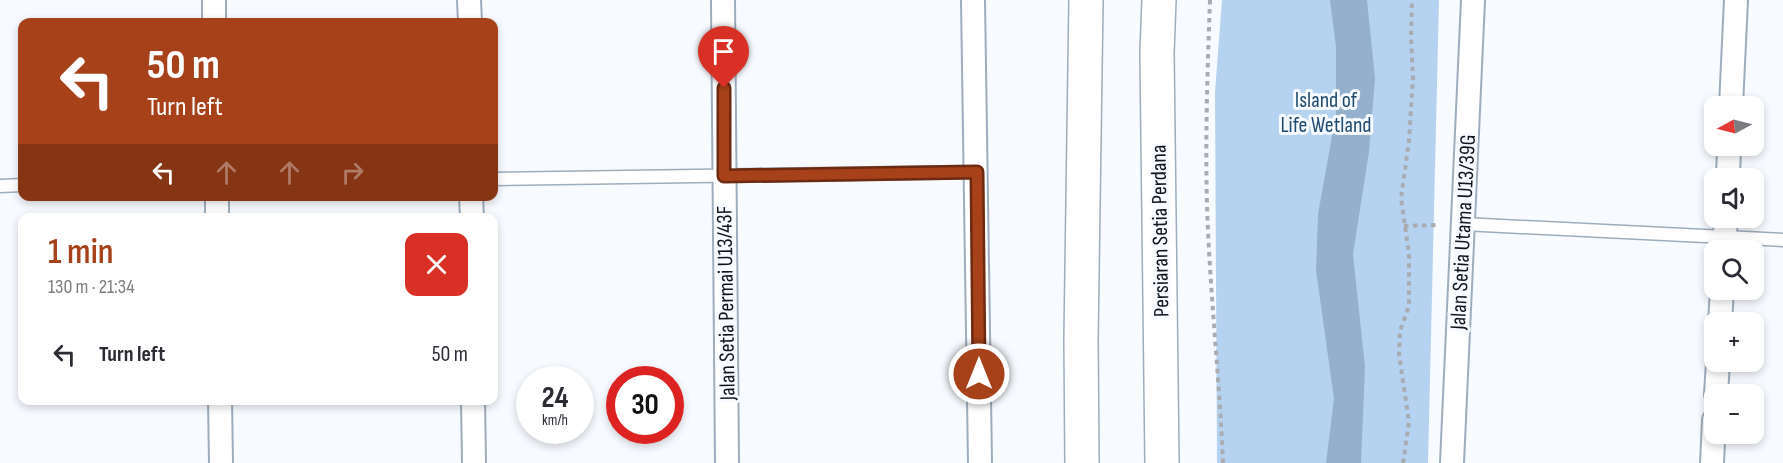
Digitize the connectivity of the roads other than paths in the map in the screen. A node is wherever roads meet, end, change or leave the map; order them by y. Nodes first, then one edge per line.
1 (214, 0) edge
2 (469, 0) edge
3 (723, 0) edge
4 (973, 0) edge
5 (1086, 0) edge
6 (1159, 0) edge
7 (1473, 0) edge
8 (1736, 0) edge
9 (214, 18) edge
10 (470, 18) edge
11 (1731, 96) edge
12 (977, 172) junction
13 (724, 176) junction
14 (498, 179) edge
15 (18, 185) edge
16 (0, 186) edge
17 (1463, 224) junction
18 (1725, 235) edge
19 (1783, 240) edge
20 (1081, 339) junction
21 (220, 405) edge
22 (473, 405) edge
23 (1713, 444) edge
24 (221, 463) edge
25 (474, 463) edge
26 (727, 463) edge
27 (980, 463) edge
28 (1082, 463) edge
29 (1099, 463) edge
30 (1161, 463) edge
31 (1452, 463) edge
32 (1712, 463) edge

1 - 9 street
2 - 10 street
3 - 13 street, Jalan Setia Permai U13/43F
4 - 12 street
5 - 20 main road
6 - 30 main road, Persiaran Setia Perdana
7 - 17 street, Jalan Setia Utama U13/39G
8 - 11 street
12 - 13 lane
12 - 27 street
13 - 14 lane
13 - 26 street, Jalan Setia Permai U13/43F
15 - 16 lane
17 - 18 lane
17 - 31 street, Jalan Setia Utama U13/39G
18 - 19 lane
20 - 28 main road
20 - 29 main road
21 - 24 street
22 - 25 street
23 - 32 street

